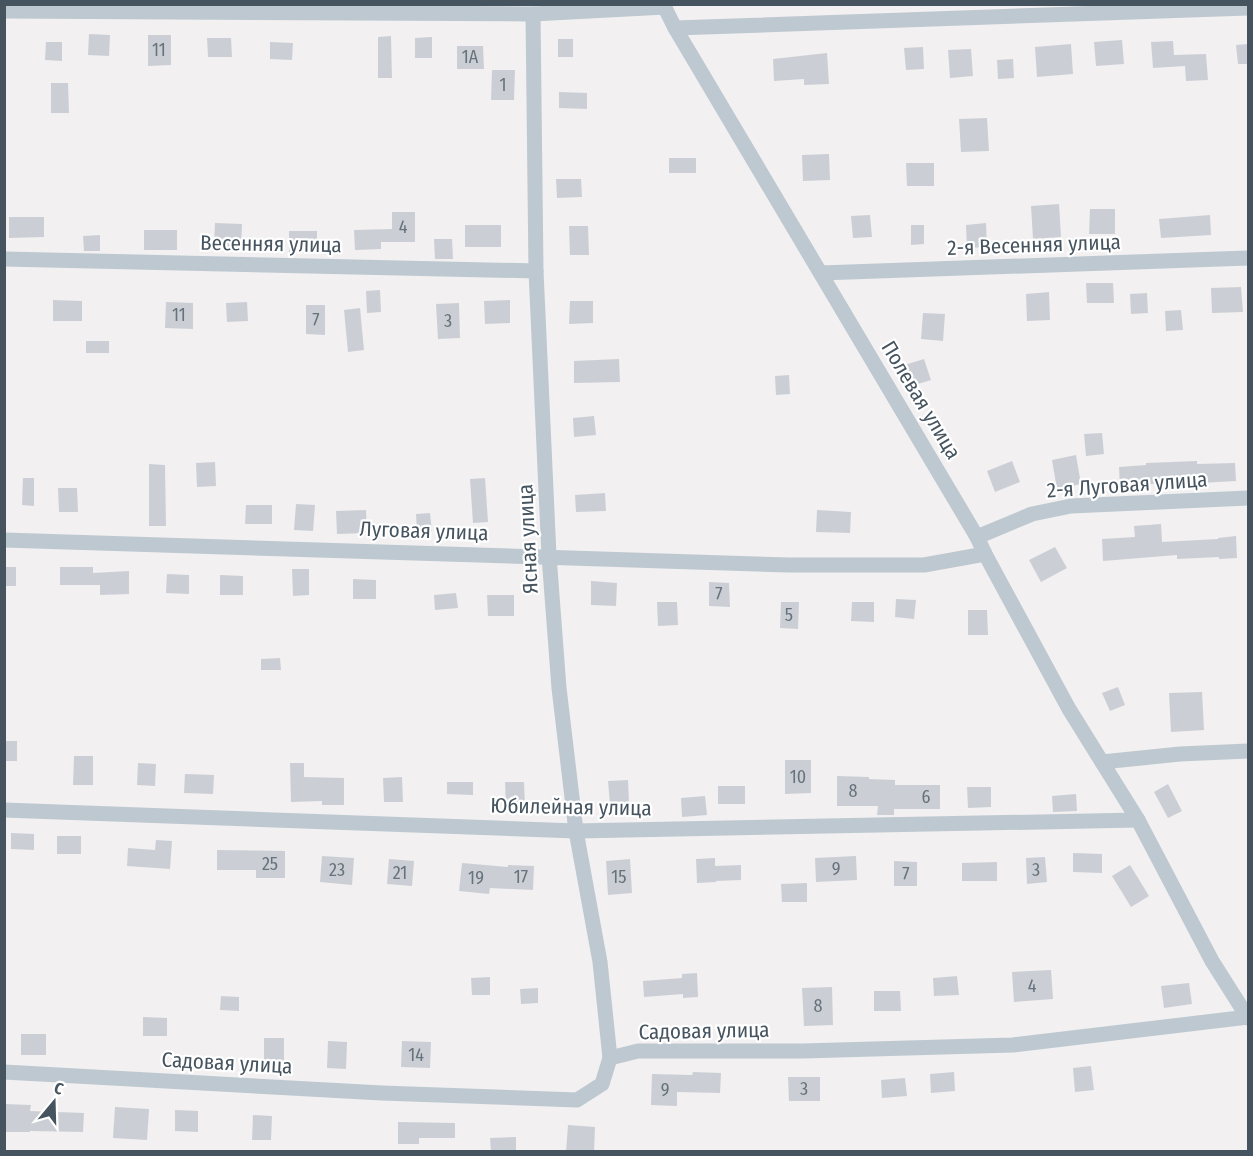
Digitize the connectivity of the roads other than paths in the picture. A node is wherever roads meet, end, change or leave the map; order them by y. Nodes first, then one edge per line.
1 (664, 6) edge
2 (1248, 8) edge
3 (4, 10) edge
4 (532, 14) junction
5 (675, 28) junction
6 (1248, 258) edge
7 (4, 259) edge
8 (536, 271) junction
9 (821, 273) junction
10 (1248, 498) edge
11 (977, 537) junction
12 (4, 540) edge
13 (985, 554) junction
14 (549, 556) junction
15 (1248, 751) edge
16 (1102, 762) junction
17 (4, 810) edge
18 (1138, 820) junction
19 (576, 831) junction
20 (1248, 1018) edge
21 (610, 1058) junction
22 (4, 1072) edge

1 - 4 street
1 - 5 street, Полевая улица
2 - 5 street
3 - 4 street
4 - 8 street, Ясная улица
5 - 9 street, Полевая улица
6 - 9 street, 2-я Весенняя улица
7 - 8 street, Весенняя улица
8 - 14 street, Ясная улица
9 - 11 street, Полевая улица
10 - 11 street, 2-я Луговая улица
11 - 13 street, Полевая улица
12 - 14 street, Луговая улица
13 - 14 street, Луговая улица
13 - 16 street, Полевая улица
14 - 19 street, Ясная улица
15 - 16 street
16 - 18 street, Полевая улица
17 - 19 street, Юбилейная улица
18 - 19 street, Юбилейная улица
18 - 20 street, Полевая улица
19 - 21 street, Ясная улица
20 - 21 street, Садовая улица
21 - 22 street, Садовая улица

